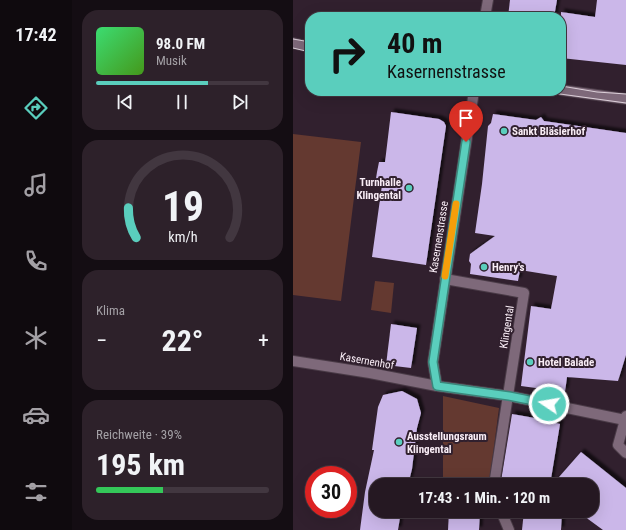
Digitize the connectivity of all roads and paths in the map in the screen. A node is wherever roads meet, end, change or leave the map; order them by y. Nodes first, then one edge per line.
1 (488, 0) edge
2 (486, 12) edge
3 (293, 43) edge
4 (305, 45) edge
5 (566, 91) edge
6 (472, 96) edge
7 (626, 99) edge
8 (445, 279) junction
9 (293, 361) edge
10 (437, 386) junction
11 (509, 396) junction
12 (625, 418) edge
13 (626, 453) edge
14 (495, 478) edge
15 (504, 518) edge
16 (509, 530) edge

1 - 2 street
3 - 4 street
5 - 7 street
6 - 8 street, Kasernenstrasse
8 - 10 street, Kasernenstrasse
8 - 11 street, Klingental
9 - 10 street, Kasernenhof
10 - 11 street
11 - 12 street
11 - 14 street, Klingental
12 - 13 street
15 - 16 street

